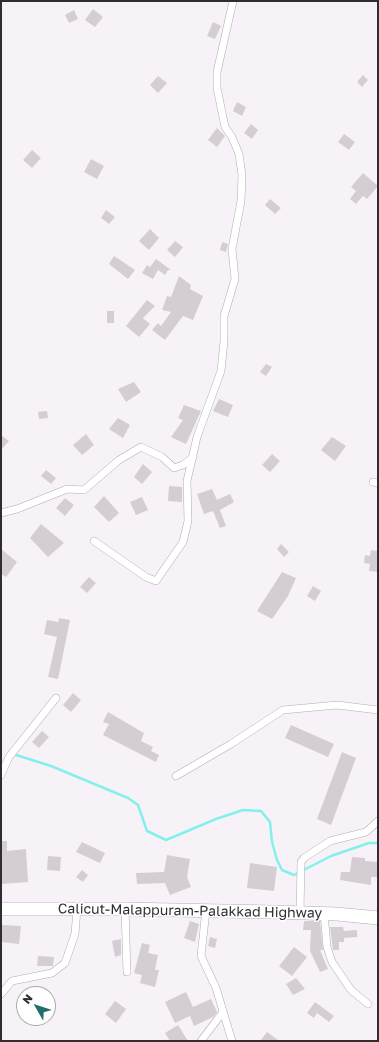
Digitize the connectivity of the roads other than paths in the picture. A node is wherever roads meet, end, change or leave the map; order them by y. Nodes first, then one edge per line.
1 (233, 1) edge
2 (193, 457) junction
3 (1, 513) edge
4 (94, 541) dead end
5 (56, 698) dead end
6 (378, 710) edge
7 (1, 775) edge
8 (176, 776) dead end
9 (378, 821) edge
10 (300, 907) junction
11 (1, 909) edge
12 (77, 909) junction
13 (125, 909) junction
14 (206, 910) junction
15 (324, 913) junction
16 (378, 918) edge
17 (127, 972) dead end
18 (1, 994) edge
19 (368, 1004) dead end
20 (224, 1012) junction
21 (202, 1041) edge
22 (232, 1041) edge

1 - 2 street
2 - 3 street
2 - 4 street
5 - 7 street
6 - 8 street
9 - 10 street
10 - 14 highway, Calicut-Malappuram-Palakkad Highway
10 - 15 highway, Calicut-Malappuram-Palakkad Highway
11 - 12 highway, Calicut-Malappuram-Palakkad Highway
12 - 13 highway, Calicut-Malappuram-Palakkad Highway
12 - 18 street
13 - 14 highway, Calicut-Malappuram-Palakkad Highway
13 - 17 street
14 - 20 street
15 - 16 highway, Calicut-Malappuram-Palakkad Highway
15 - 19 street
20 - 21 street
20 - 22 street

